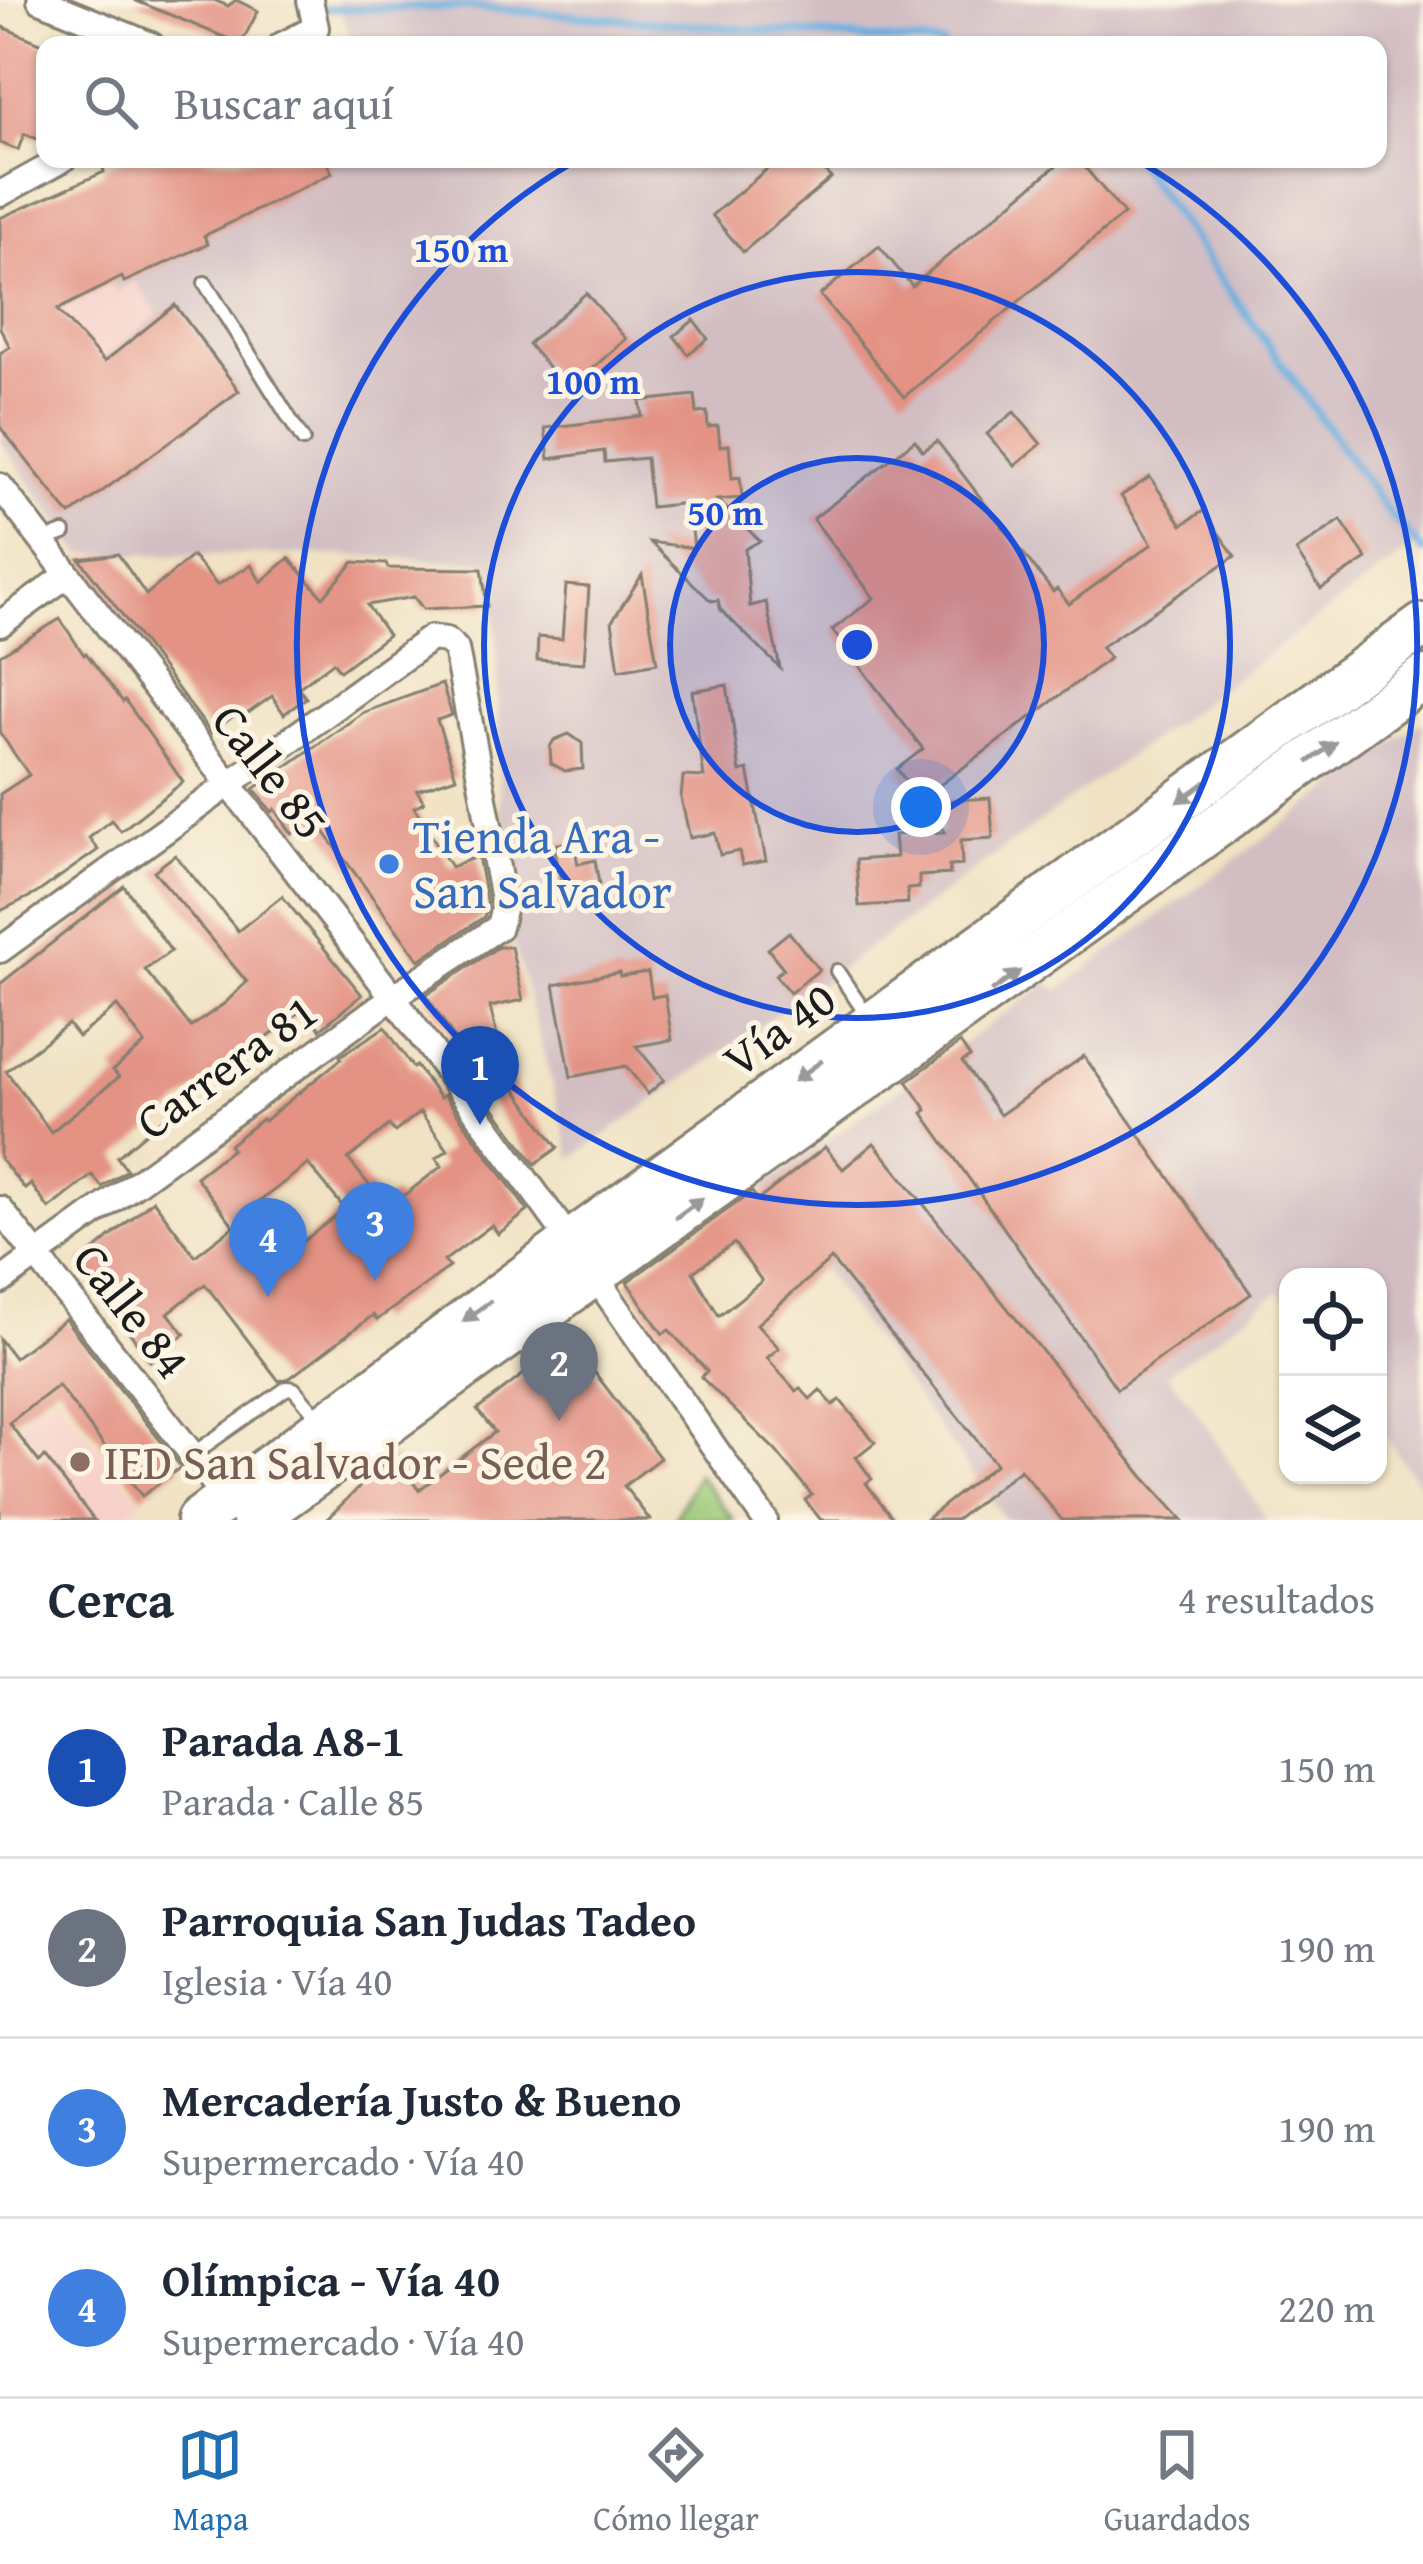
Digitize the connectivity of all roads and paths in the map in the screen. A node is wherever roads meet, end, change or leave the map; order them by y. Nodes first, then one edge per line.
1 (40, 0) edge
2 (310, 0) edge
3 (129, 36) edge
4 (300, 36) edge
5 (12, 176) edge
6 (0, 194) edge
7 (206, 283) dead end
8 (303, 440) dead end
9 (0, 486) edge
10 (66, 576) junction
11 (0, 624) edge
12 (1423, 625) edge
13 (1423, 678) edge
14 (229, 784) junction
15 (0, 950) edge
16 (837, 971) dead end
17 (393, 997) junction
18 (872, 1024) junction
19 (0, 1209) edge
20 (36, 1255) junction
21 (582, 1259) junction
22 (0, 1282) edge
23 (324, 1424) junction
24 (192, 1455) junction
25 (230, 1515) edge
26 (765, 1520) edge

1 - 3 street
2 - 4 street
5 - 6 street
7 - 8 lane
9 - 10 street, Calle 85
10 - 11 street
10 - 14 street, Calle 85
12 -> 18 highway, Vía 40
21 -> 13 highway, Vía 40
14 - 15 street
14 - 17 street, Calle 85
14 - 17 street, Carrera 81
16 - 18 lane
17 - 20 street, Carrera 81
17 - 21 street, Calle 85
18 -> 21 highway, Vía 40
19 - 20 street, Calle 84
20 - 22 street, Carrera 81
20 - 24 street, Calle 84
21 -> 23 highway, Vía 40
21 - 25 highway, Vía 40
21 - 26 street, Calle 85
23 - 24 lane
23 - 25 highway, Vía 40
24 - 25 street, Calle 84

